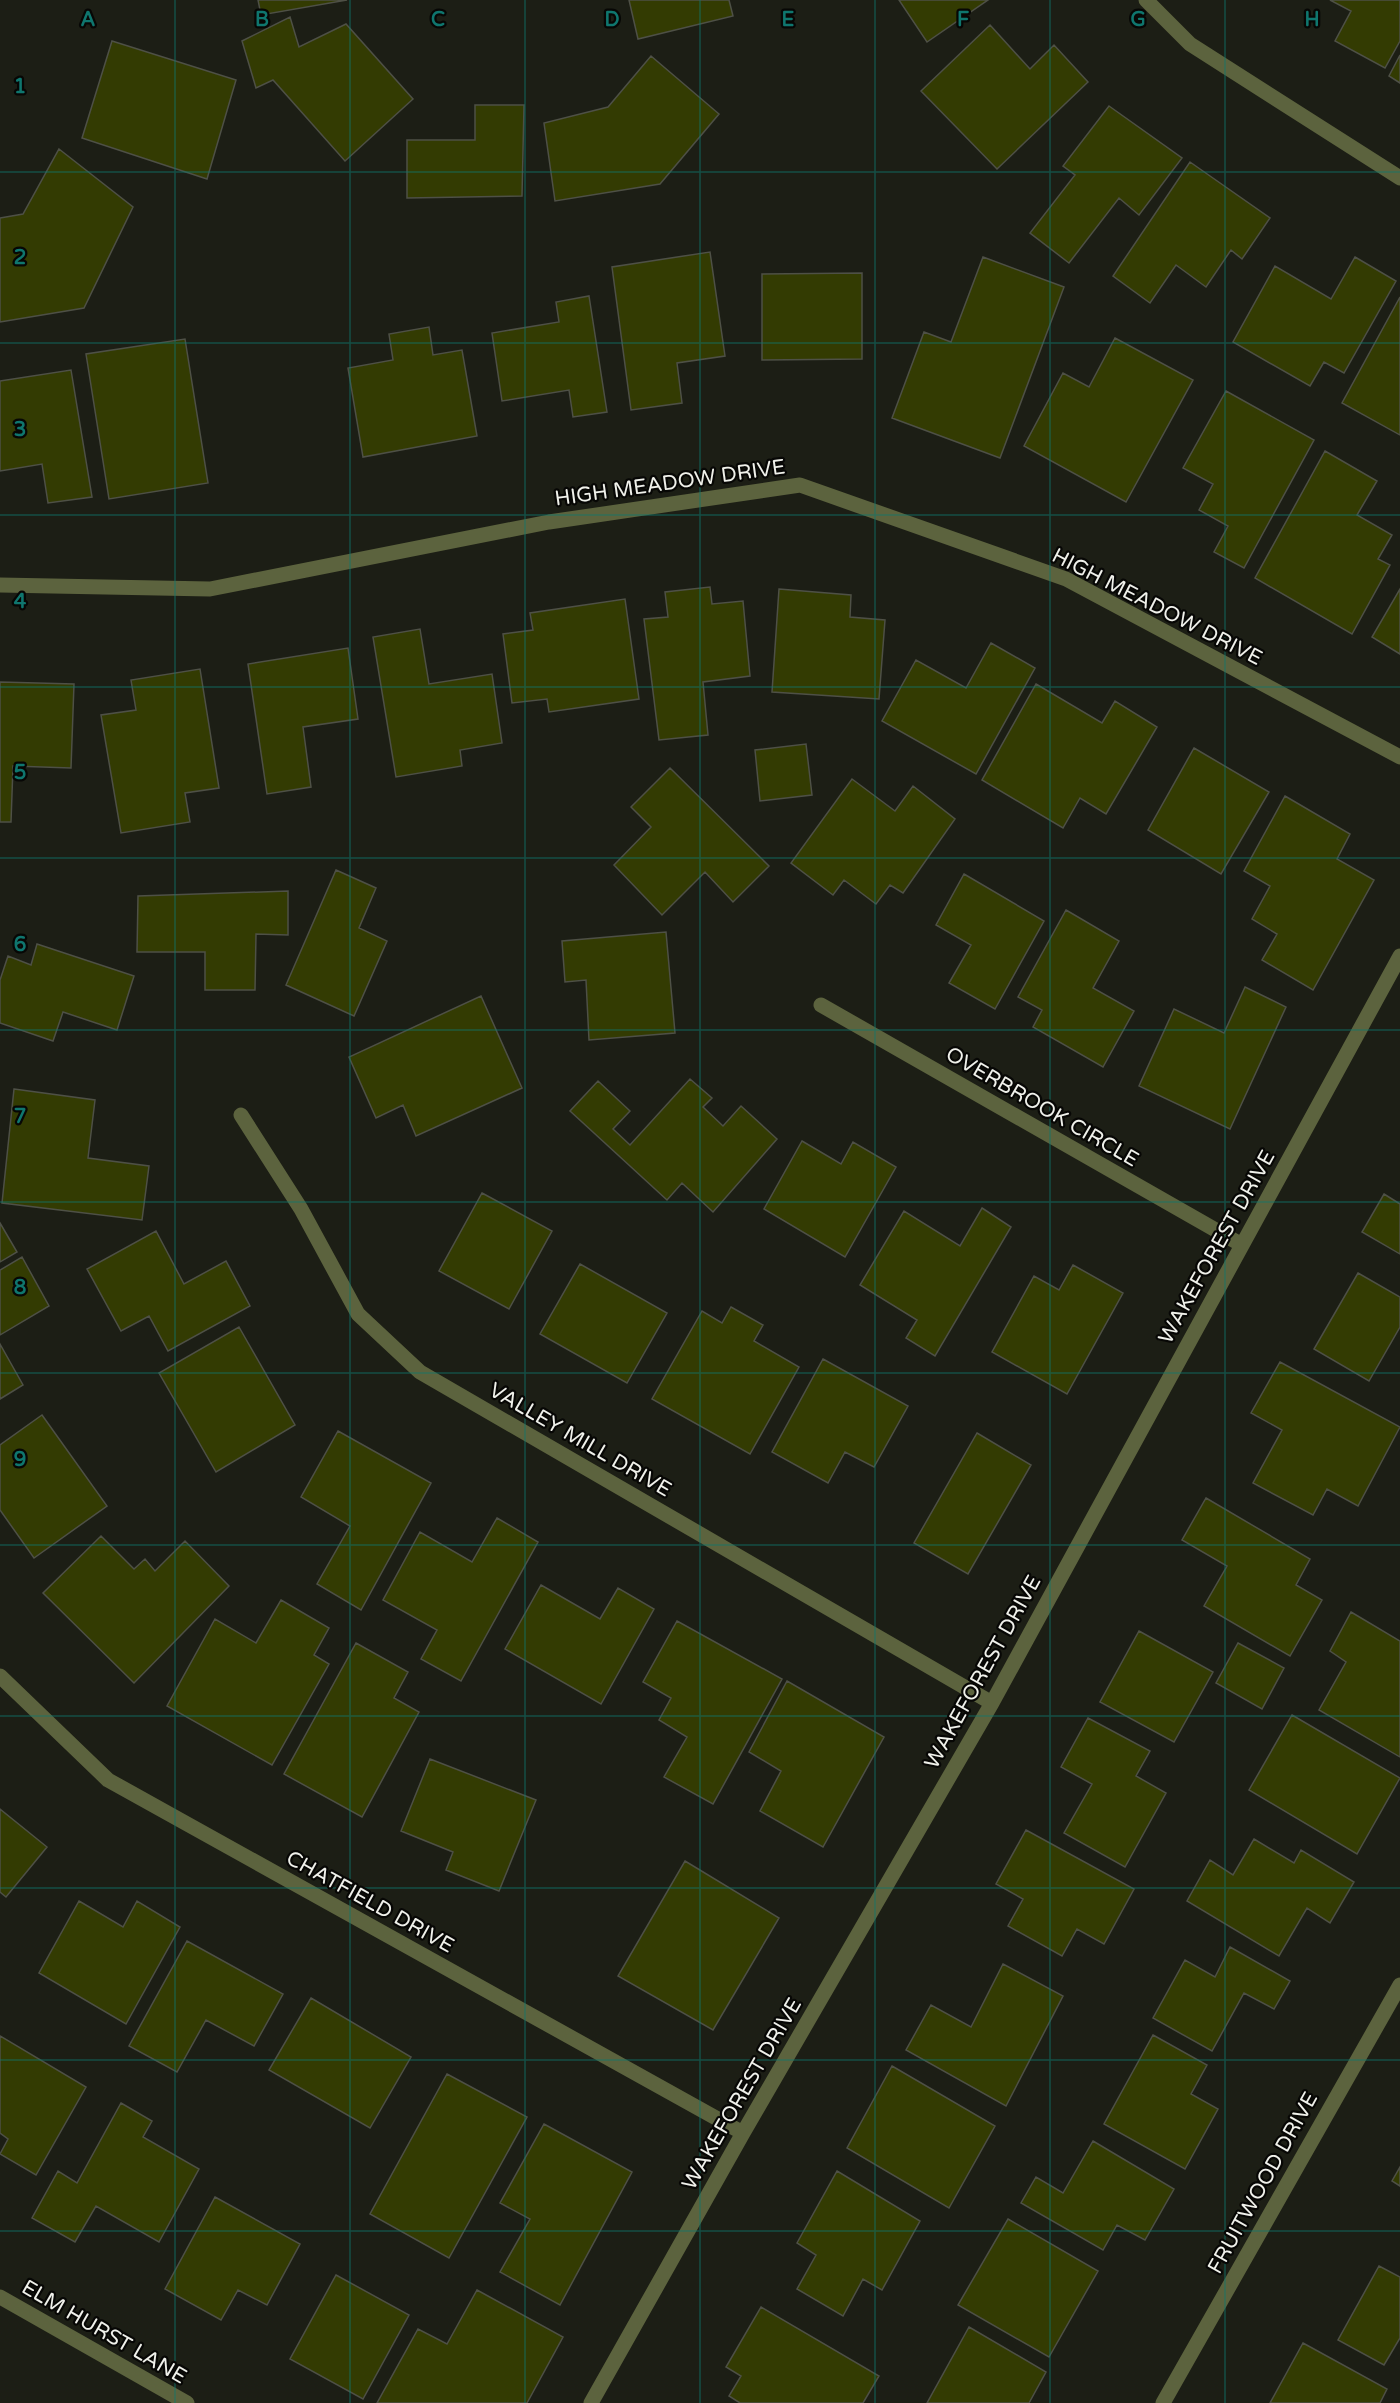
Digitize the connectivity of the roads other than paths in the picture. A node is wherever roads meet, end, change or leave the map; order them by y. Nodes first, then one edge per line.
1 (1146, 0) edge
2 (1400, 178) edge
3 (0, 585) edge
4 (1400, 757) edge
5 (1400, 956) edge
6 (821, 1005) dead end
7 (241, 1115) dead end
8 (1242, 1245) junction
9 (0, 1676) edge
10 (992, 1702) junction
11 (1400, 1984) edge
12 (743, 2133) junction
13 (0, 2297) edge
14 (187, 2403) edge
15 (591, 2403) edge
16 (1163, 2403) edge

1 - 2 street
3 - 4 street, HIGH MEADOW DRIVE
5 - 8 street, WAKEFOREST DRIVE
6 - 8 street, OVERBROOK CIRCLE
7 - 10 street, VALLEY MILL DRIVE
8 - 10 street, WAKEFOREST DRIVE
9 - 12 street, CHATFIELD DRIVE
10 - 12 street, WAKEFOREST DRIVE
11 - 16 street, FRUITWOOD DRIVE
12 - 15 street, WAKEFOREST DRIVE
13 - 14 street, ELM HURST LANE

